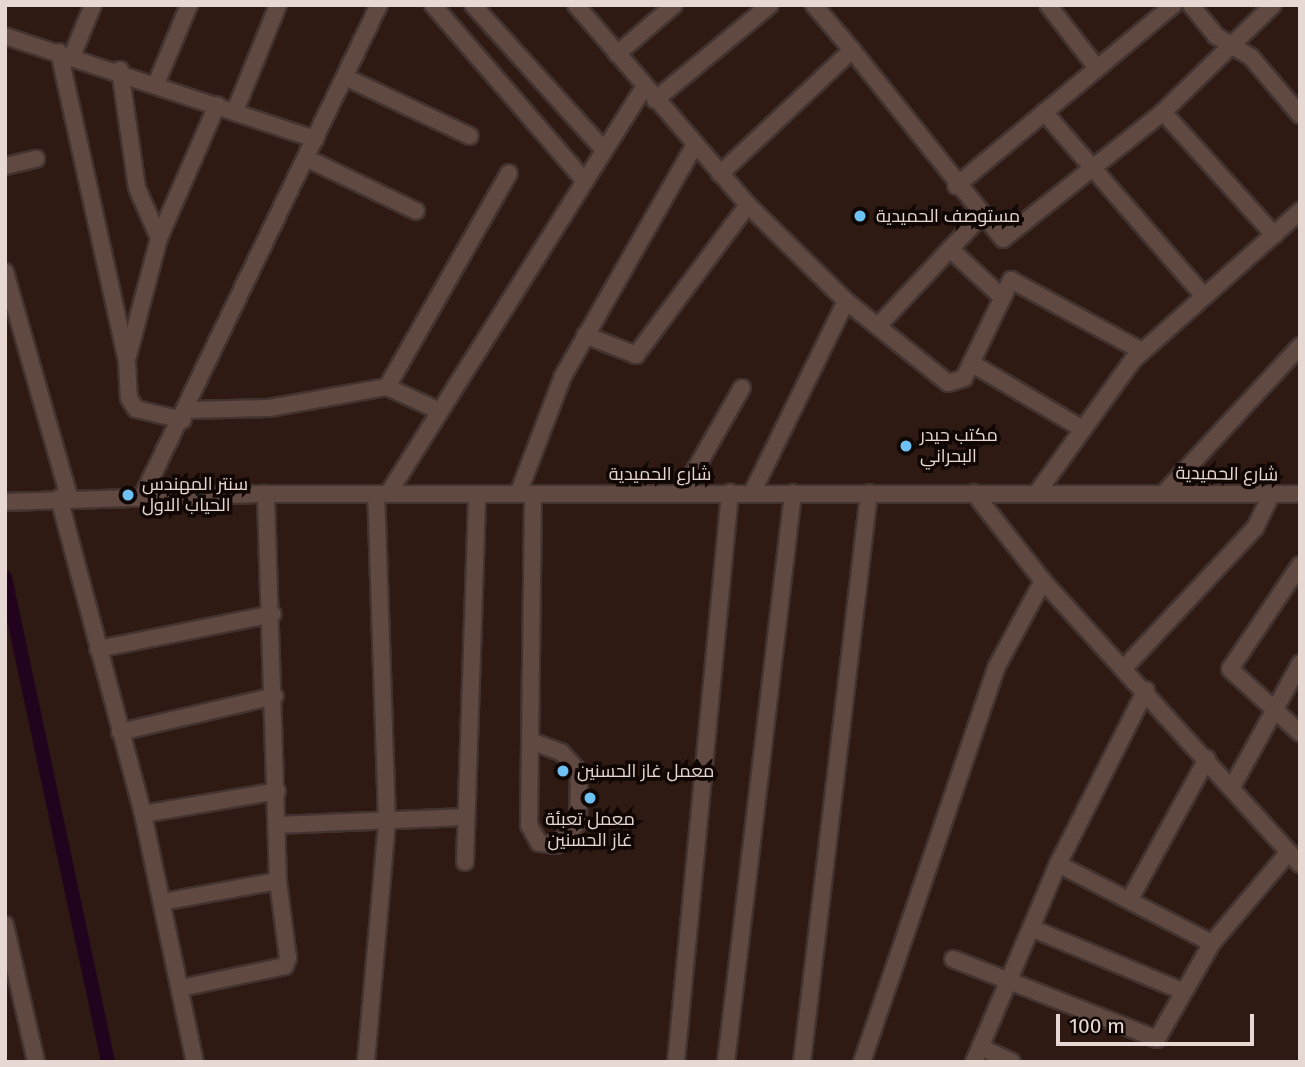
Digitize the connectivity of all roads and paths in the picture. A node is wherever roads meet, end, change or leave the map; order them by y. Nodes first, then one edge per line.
1 (93, 5) edge
2 (189, 5) edge
3 (278, 5) edge
4 (379, 5) edge
5 (433, 5) edge
6 (473, 5) edge
7 (576, 5) edge
8 (674, 5) edge
9 (770, 5) edge
10 (814, 5) edge
11 (1048, 5) edge
12 (1173, 5) edge
13 (1191, 5) edge
14 (1267, 7) edge
15 (5, 36) edge
16 (1230, 48) junction
17 (852, 50) junction
18 (65, 54) junction
19 (617, 54) junction
20 (1097, 68) junction
21 (120, 70) junction
22 (345, 77) junction
23 (156, 85) junction
24 (644, 87) junction
25 (655, 100) junction
26 (218, 105) junction
27 (235, 111) junction
28 (1044, 112) junction
29 (1163, 112) junction
30 (1300, 115) edge
31 (470, 136) dead end
32 (315, 139) junction
33 (694, 146) junction
34 (604, 150) junction
35 (306, 158) junction
36 (36, 159) dead end
37 (5, 166) edge
38 (1092, 170) junction
39 (509, 173) dead end
40 (720, 174) junction
41 (584, 180) junction
42 (957, 186) junction
43 (748, 205) junction
44 (416, 211) dead end
45 (1300, 211) edge
46 (980, 217) junction
47 (1274, 235) junction
48 (159, 238) junction
49 (950, 249) junction
50 (5, 272) edge
51 (1203, 295) junction
52 (1001, 296) junction
53 (846, 301) junction
54 (878, 326) junction
55 (585, 335) junction
56 (1300, 346) edge
57 (1142, 351) junction
58 (127, 362) junction
59 (971, 363) junction
60 (387, 387) junction
61 (742, 388) dead end
62 (440, 411) junction
63 (186, 415) junction
64 (1081, 428) junction
65 (1297, 490) edge
66 (1165, 492) junction
67 (682, 493) junction
68 (730, 493) junction
69 (752, 493) junction
70 (793, 493) junction
71 (869, 493) junction
72 (974, 493) junction
73 (1037, 493) junction
74 (266, 494) junction
75 (382, 494) junction
76 (477, 494) junction
77 (525, 494) junction
78 (1272, 494) junction
79 (142, 497) junction
80 (64, 498) junction
81 (12, 502) edge
82 (1300, 565) edge
83 (1043, 581) junction
84 (273, 614) junction
85 (98, 649) junction
86 (1300, 664) edge
87 (1125, 668) junction
88 (1146, 690) junction
89 (275, 696) junction
90 (1276, 715) junction
91 (120, 732) junction
92 (1300, 733) edge
93 (533, 742) junction
94 (1207, 759) junction
95 (1232, 787) junction
96 (277, 792) junction
97 (142, 814) junction
98 (466, 817) junction
99 (387, 821) junction
100 (277, 825) junction
101 (1294, 858) edge
102 (465, 862) dead end
103 (1058, 863) junction
104 (278, 881) junction
105 (1130, 899) junction
106 (162, 902) junction
107 (5, 925) edge
108 (1031, 928) junction
109 (1212, 943) junction
110 (953, 959) dead end
111 (1011, 978) junction
112 (181, 988) junction
113 (1182, 992) junction
114 (977, 1054) edge
115 (36, 1062) edge
116 (195, 1062) edge
117 (366, 1062) edge
118 (676, 1062) edge
119 (726, 1062) edge
120 (802, 1062) edge
121 (862, 1062) edge
122 (1012, 1062) edge

1 - 18 street
2 - 23 street
3 - 27 street
4 - 22 street
5 - 41 street
6 - 34 street
7 - 19 street
8 - 19 street
9 - 25 street
10 - 17 street
11 - 20 street
12 - 20 street
13 - 16 street
14 - 16 street
15 - 18 street
16 - 29 street
16 - 30 street
17 - 40 street
17 - 42 street
18 - 21 street
18 - 58 street
19 - 24 street
20 - 28 street
21 - 23 street
21 - 48 street
22 - 31 street
22 - 32 street
23 - 26 street
24 - 25 street
24 - 34 street
25 - 33 street
26 - 27 street
26 - 48 street
27 - 32 street
28 - 38 street
28 - 42 street
29 - 38 street
29 - 47 street
32 - 35 street
33 - 40 street
33 - 55 street
34 - 41 street
35 - 44 street
35 - 63 street
36 - 37 street
38 - 46 street
38 - 51 street
39 - 60 street
40 - 43 street
41 - 62 street
42 - 46 street
43 - 53 street
43 - 55 street
45 - 47 street
46 - 49 street
47 - 51 street
48 - 58 street
49 - 52 street
49 - 54 street
50 - 80 street
51 - 57 street
52 - 57 street
52 - 59 street
53 - 54 street
53 - 69 street
54 - 59 street
55 - 77 street
56 - 66 street
57 - 64 street
58 - 63 street
59 - 64 street
60 - 62 street
60 - 63 street
61 - 67 street
62 - 75 street
63 - 79 street
64 - 73 street
65 - 78 street, شارع الحميدية
66 - 73 street, شارع الحميدية
66 - 78 street, شارع الحميدية
67 - 68 street, شارع الحميدية
67 - 77 street, شارع الحميدية
68 - 69 street, شارع الحميدية
68 - 118 street
69 - 70 street, شارع الحميدية
70 - 71 street, شارع الحميدية
70 - 119 street
71 - 72 street, شارع الحميدية
71 - 120 street
72 - 73 street, شارع الحميدية
72 - 83 street
74 - 75 street, شارع الحميدية
74 - 79 street, شارع الحميدية
74 - 84 street
75 - 76 street, شارع الحميدية
75 - 99 street
76 - 77 street, شارع الحميدية
76 - 98 street
77 - 93 street
78 - 87 street
79 - 80 street, شارع الحميدية
80 - 81 street, شارع الحميدية
80 - 85 street
82 - 90 street
83 - 87 street
83 - 121 street
84 - 85 street
84 - 89 street
85 - 91 street
86 - 90 street
87 - 88 street
88 - 94 street
88 - 103 street
89 - 91 street
89 - 96 street
90 - 92 street
90 - 95 street
91 - 97 street
93 - 93 street
94 - 95 street
94 - 105 street
95 - 101 street
96 - 97 street
96 - 100 street
97 - 106 street
98 - 99 street
98 - 102 street
99 - 100 street
99 - 117 street
100 - 104 street
101 - 109 street
103 - 105 street
103 - 108 street
104 - 106 street
104 - 112 street
105 - 109 street
106 - 112 street
107 - 115 street
108 - 111 street
108 - 113 street
109 - 113 street
110 - 111 street
111 - 113 street
111 - 114 street
112 - 116 street
114 - 122 street

